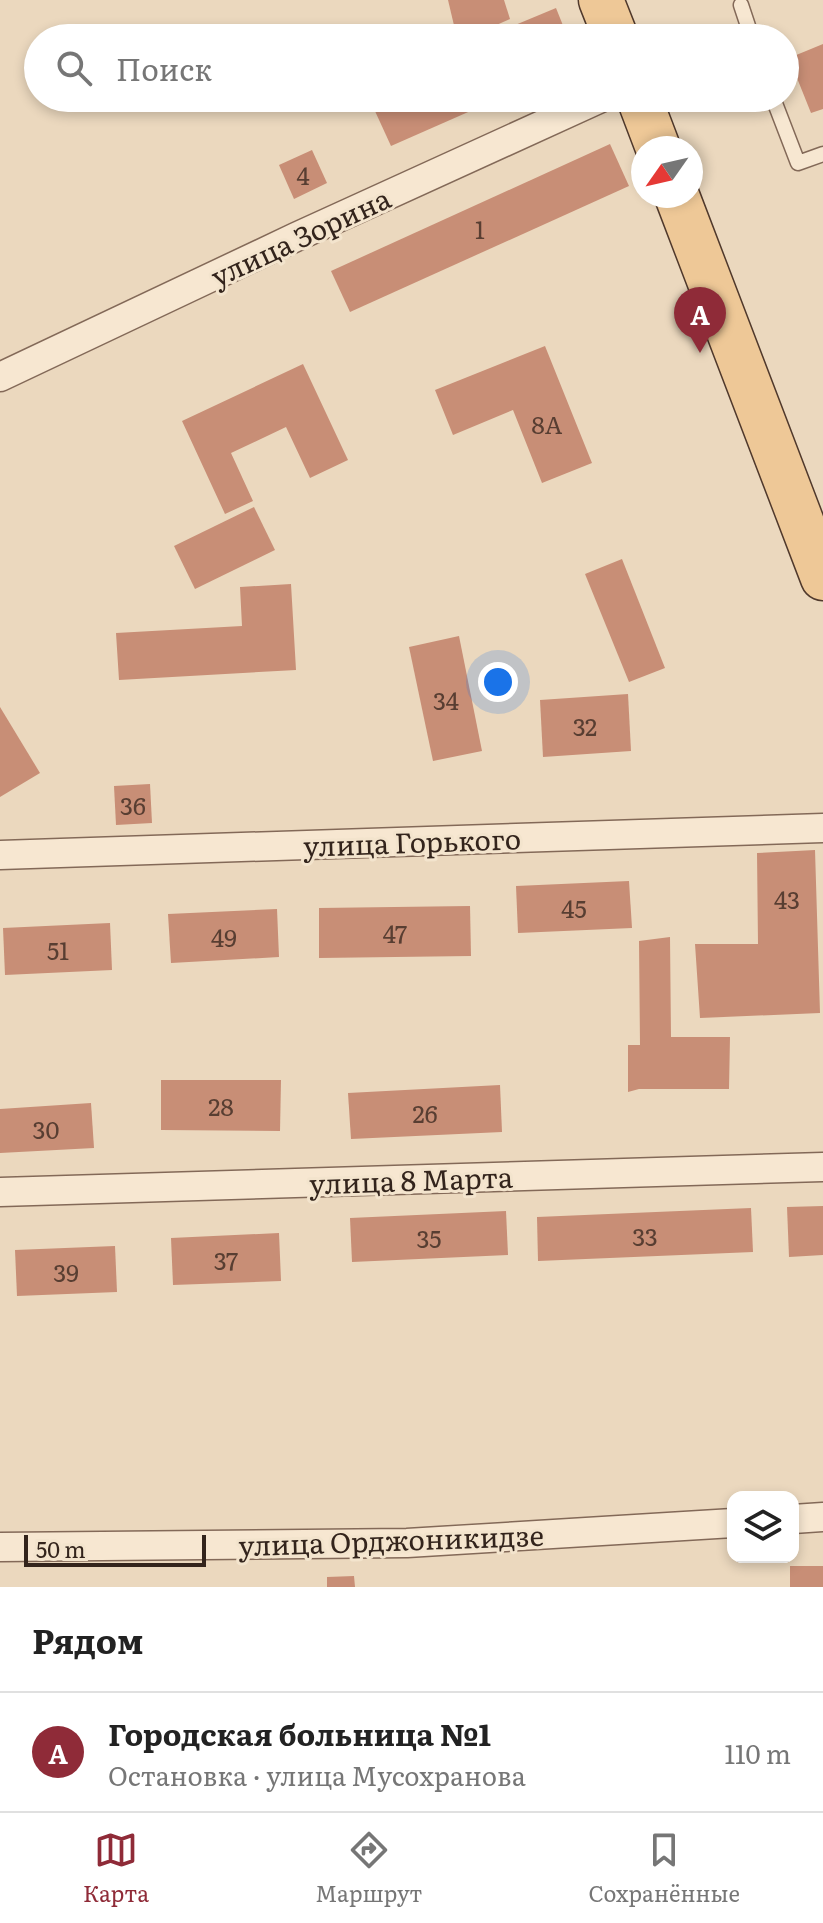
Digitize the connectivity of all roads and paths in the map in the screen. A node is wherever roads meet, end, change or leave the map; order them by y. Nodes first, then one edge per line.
1 (601, 0) edge
2 (741, 5) dead end
3 (610, 24) edge
4 (747, 24) edge
5 (570, 112) edge
6 (644, 112) edge
7 (778, 112) edge
8 (653, 136) edge
9 (823, 154) edge
10 (682, 208) edge
11 (0, 377) edge
12 (823, 578) edge
13 (823, 828) edge
14 (0, 855) edge
15 (823, 1167) edge
16 (0, 1192) edge
17 (823, 1517) edge
18 (799, 1519) edge
19 (727, 1523) edge
20 (0, 1547) edge

1 - 3 main road
2 - 4 lane
5 - 11 street, улица Зорина
6 - 8 main road
7 - 9 lane
10 - 12 main road
13 - 14 street, улица Горького
15 - 16 street, улица 8 Марта
17 - 18 street
19 - 20 street, улица Орджоникидзе

